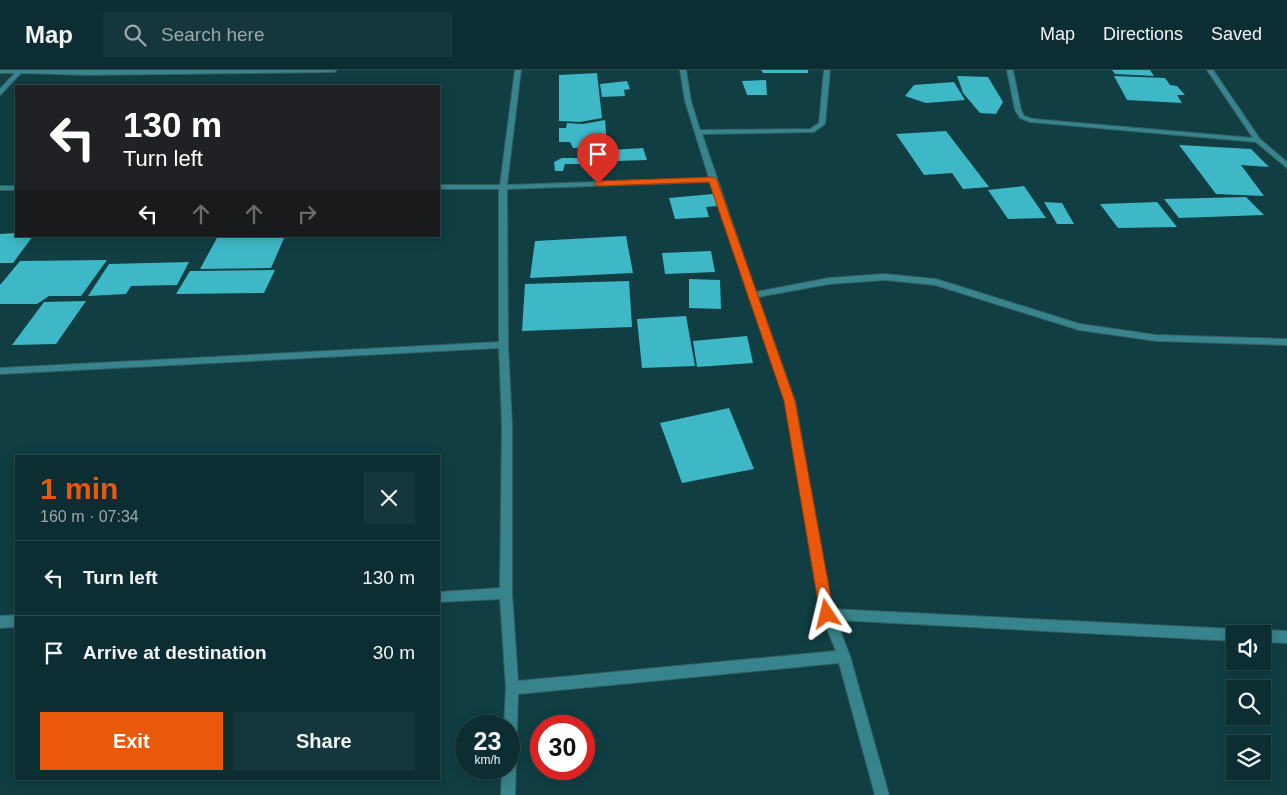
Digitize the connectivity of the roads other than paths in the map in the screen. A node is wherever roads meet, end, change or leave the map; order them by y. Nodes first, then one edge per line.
1 (334, 70) edge
2 (518, 70) edge
3 (683, 70) edge
4 (827, 70) edge
5 (1010, 70) edge
6 (1210, 70) edge
7 (0, 71) edge
8 (21, 71) edge
9 (0, 93) edge
10 (698, 132) junction
11 (1258, 140) junction
12 (1287, 166) edge
13 (713, 180) junction
14 (440, 187) edge
15 (503, 187) junction
16 (0, 188) edge
17 (15, 188) edge
18 (754, 295) junction
19 (1287, 342) edge
20 (503, 345) junction
21 (0, 371) edge
22 (506, 593) junction
23 (440, 597) edge
24 (827, 614) junction
25 (15, 621) edge
26 (0, 622) edge
27 (1226, 635) edge
28 (1271, 636) edge
29 (1287, 637) edge
30 (844, 656) junction
31 (512, 688) junction
32 (511, 715) edge
33 (509, 780) edge
34 (508, 795) edge
35 (882, 795) edge

1 - 8 street
2 - 15 street
3 - 10 street
4 - 10 street
5 - 11 street
6 - 11 street
7 - 8 street
8 - 9 street
10 - 13 street
11 - 12 street
13 - 15 street
13 - 18 street
14 - 15 street
15 - 20 street
16 - 17 street
18 - 19 street
18 - 24 street
20 - 21 street
20 - 22 street
22 - 23 street
22 - 31 street
24 - 27 street
24 - 30 street
25 - 26 street
28 - 29 street
30 - 31 street
30 - 35 street
31 - 32 street
33 - 34 street

